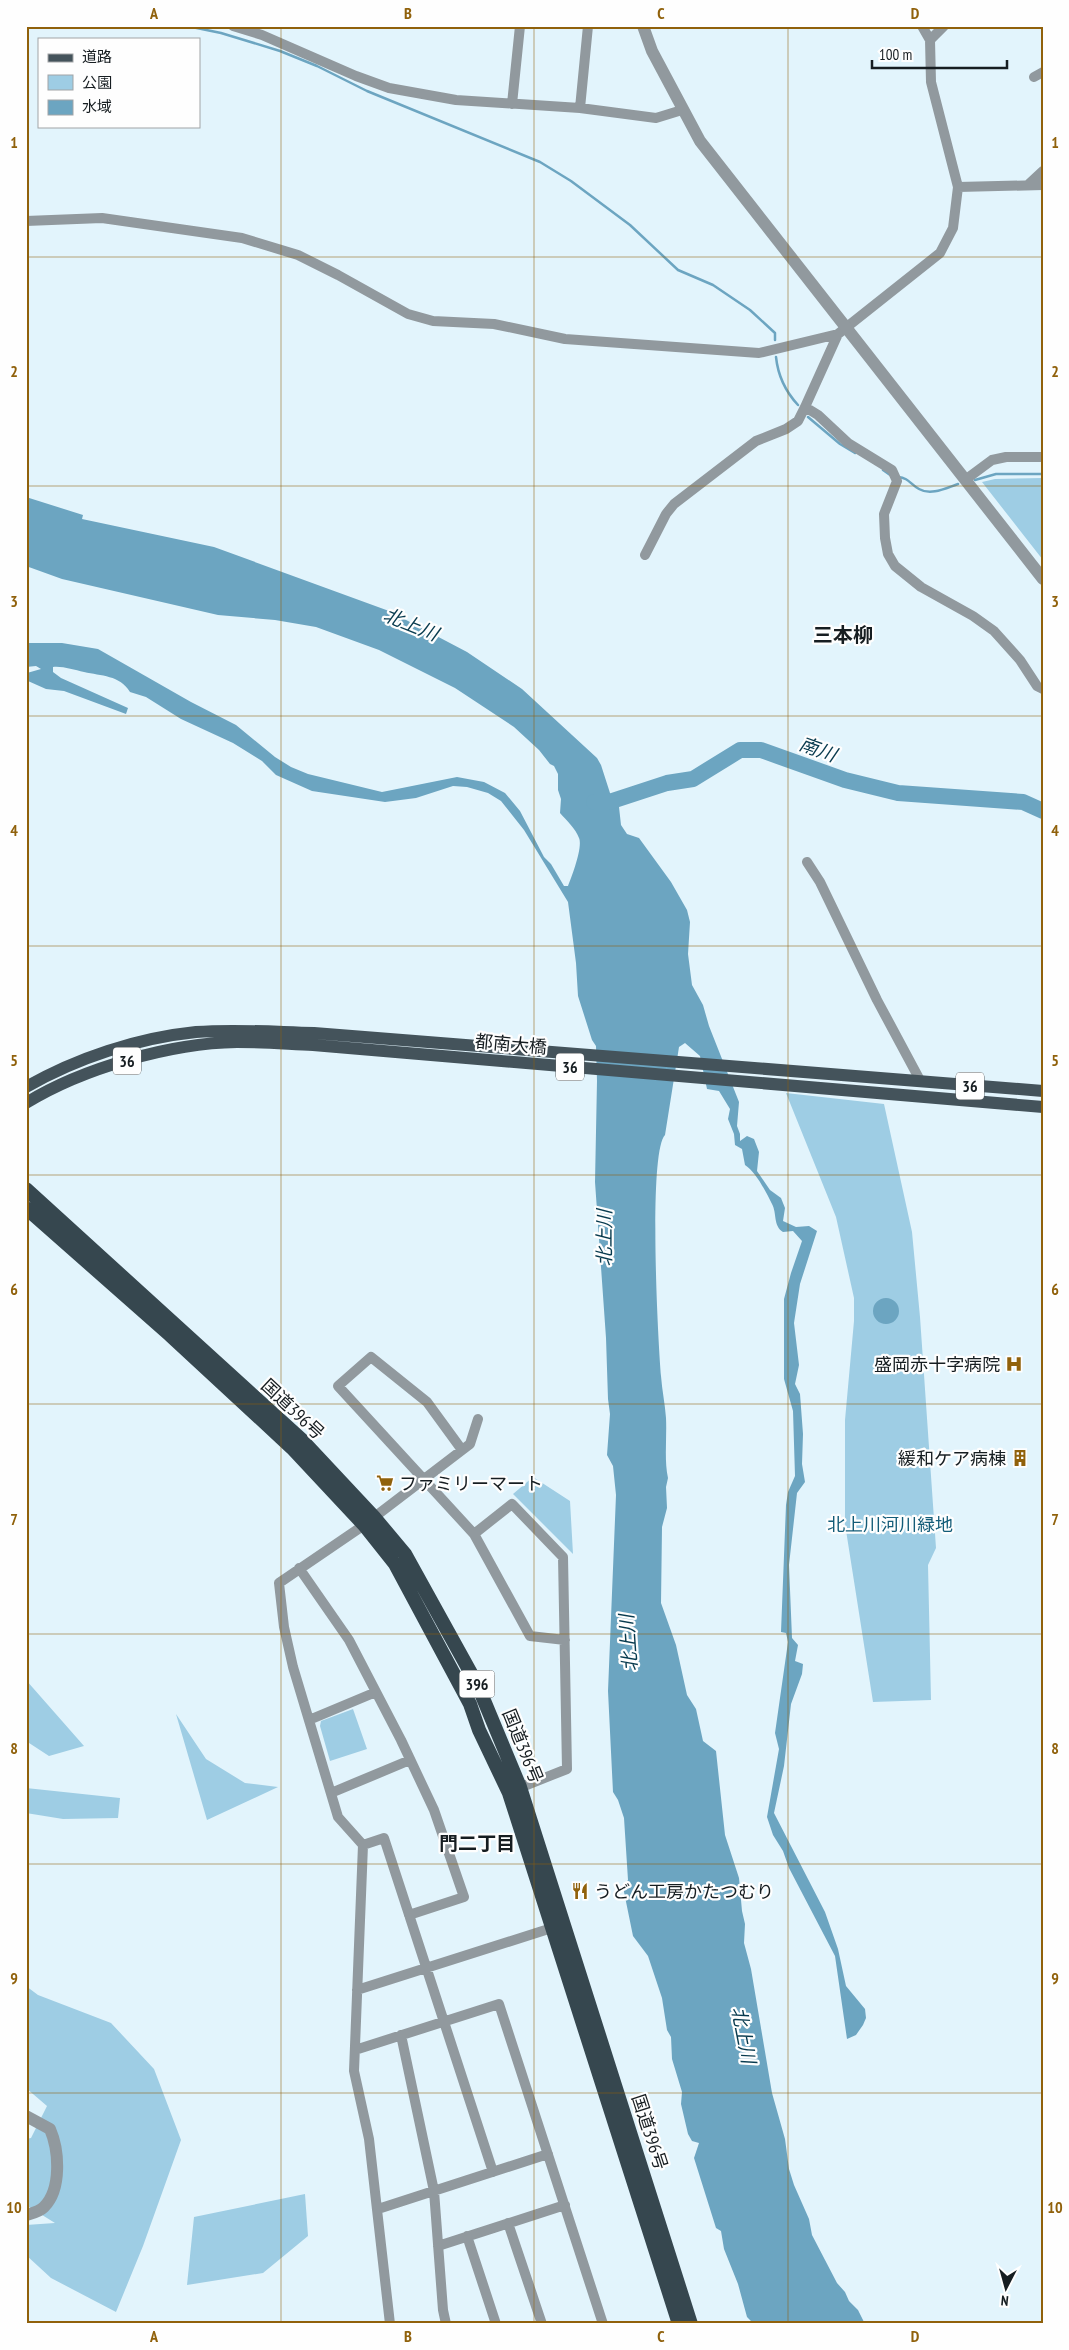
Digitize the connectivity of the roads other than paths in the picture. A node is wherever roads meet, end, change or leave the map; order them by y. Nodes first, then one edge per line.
1 (233, 26) edge
2 (520, 26) edge
3 (588, 26) edge
4 (643, 26) edge
5 (922, 26) edge
6 (944, 26) edge
7 (930, 40) junction
8 (512, 104) junction
9 (580, 108) junction
10 (682, 110) junction
11 (1043, 170) edge
12 (1029, 184) junction
13 (1043, 185) edge
14 (958, 187) junction
15 (26, 221) edge
16 (842, 331) junction
17 (805, 407) junction
18 (1043, 457) edge
19 (965, 480) junction
20 (645, 555) dead end
21 (1043, 578) edge
22 (1043, 689) edge
23 (807, 862) dead end
24 (235, 1037) junction
25 (921, 1082) junction
26 (26, 1087) edge
27 (1043, 1091) edge
28 (26, 1103) edge
29 (1043, 1107) edge
30 (26, 1189) edge
31 (26, 1208) edge
32 (478, 1419) dead end
33 (462, 1450) junction
34 (423, 1480) junction
35 (369, 1521) junction
36 (474, 1534) junction
37 (299, 1568) junction
38 (565, 1640) junction
39 (376, 1692) junction
40 (309, 1720) junction
41 (410, 1760) junction
42 (514, 1790) junction
43 (331, 1793) junction
44 (363, 1845) junction
45 (409, 1915) junction
46 (559, 1925) junction
47 (426, 1968) junction
48 (357, 1990) junction
49 (444, 2022) junction
50 (402, 2035) junction
51 (355, 2050) junction
52 (26, 2116) edge
53 (548, 2154) junction
54 (493, 2172) junction
55 (434, 2191) junction
56 (565, 2206) junction
57 (378, 2209) junction
58 (26, 2215) edge
59 (508, 2223) junction
60 (467, 2236) junction
61 (438, 2246) junction
62 (390, 2324) edge
63 (446, 2324) edge
64 (496, 2324) edge
65 (542, 2324) edge
66 (603, 2324) edge
67 (679, 2324) edge
68 (691, 2324) edge

1 - 8 street
2 - 8 street
3 - 9 street
4 - 10 street
5 - 7 street
6 - 7 street
7 - 14 street
8 - 9 street
9 - 10 street
10 - 16 street
11 - 12 street
12 - 13 street
12 - 14 street
14 - 16 street
15 - 16 street
16 - 17 street
16 - 19 street
17 - 20 street
17 - 22 street
18 - 19 street
19 - 21 street
23 - 25 street
24 - 25 main road, 都南大橋 / 36
24 - 26 main road, 36
24 - 28 main road, 36
24 - 29 main road, 都南大橋 / 36
25 - 27 main road, 36
30 - 35 highway, 国道396号 / 396
31 - 35 highway, 国道396号 / 396
32 - 33 street
33 - 34 street
33 - 34 street
34 - 35 street
34 - 36 street
35 - 37 street
35 - 42 highway, 国道396号 / 396
36 - 38 street
36 - 38 street
37 - 39 street
37 - 40 street
38 - 42 street
39 - 40 street
39 - 41 street
40 - 43 street
41 - 43 street
41 - 45 street
42 - 46 highway, 国道396号 / 396
43 - 44 street
44 - 45 street
44 - 48 street
45 - 47 street
46 - 47 street
46 - 67 highway, 国道396号 / 396
46 - 68 highway, 国道396号 / 396
47 - 48 street
47 - 49 street
48 - 51 street
49 - 50 street
49 - 53 street
49 - 54 street
50 - 51 street
50 - 55 street
51 - 57 street
52 - 58 street
53 - 54 street
53 - 56 street
54 - 55 street
55 - 57 street
55 - 61 street
56 - 59 street
56 - 66 street
57 - 62 street
59 - 60 street
59 - 65 street
60 - 61 street
60 - 64 street
61 - 63 street

